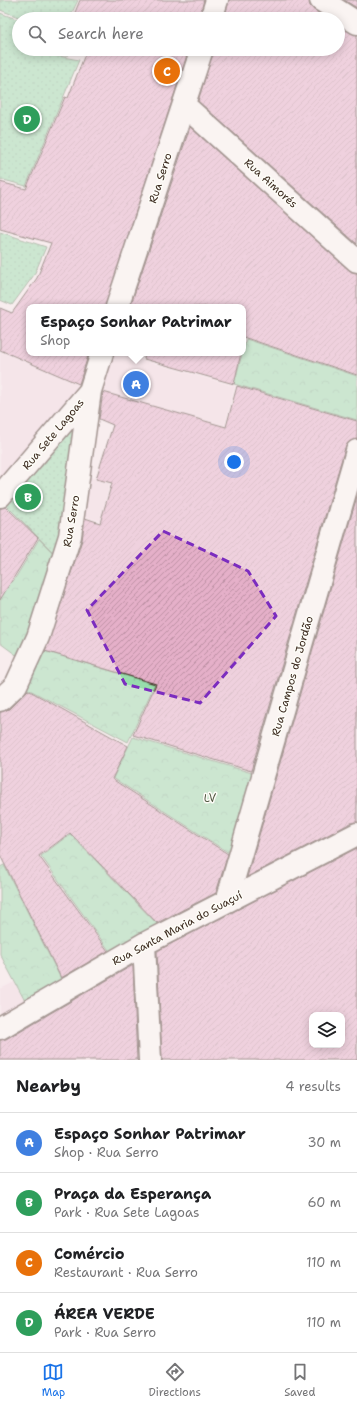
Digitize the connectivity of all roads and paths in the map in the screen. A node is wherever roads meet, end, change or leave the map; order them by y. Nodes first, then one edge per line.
1 (218, 0) edge
2 (321, 0) edge
3 (214, 12) edge
4 (340, 12) edge
5 (345, 15) edge
6 (357, 23) edge
7 (200, 56) edge
8 (184, 105) junction
9 (357, 261) edge
10 (118, 304) edge
11 (101, 356) edge
12 (90, 391) junction
13 (357, 451) edge
14 (0, 496) edge
15 (0, 700) edge
16 (357, 834) edge
17 (227, 901) junction
18 (144, 944) junction
19 (0, 1028) edge
20 (150, 1060) edge

1 - 3 street
2 - 4 street
5 - 6 street
7 - 8 street, Rua Serro
8 - 9 street, Rua Aimorés
8 - 10 street, Rua Serro
11 - 12 street, Rua Serro
12 - 14 street, Rua Sete Lagoas
12 - 15 street, Rua Serro
13 - 17 street, Rua Campos do Jordão
16 - 17 street, Rua Santa Maria do Suaçuí
17 - 18 street, Rua Santa Maria do Suaçuí
18 - 19 street, Rua Santa Maria do Suaçuí
18 - 20 street

